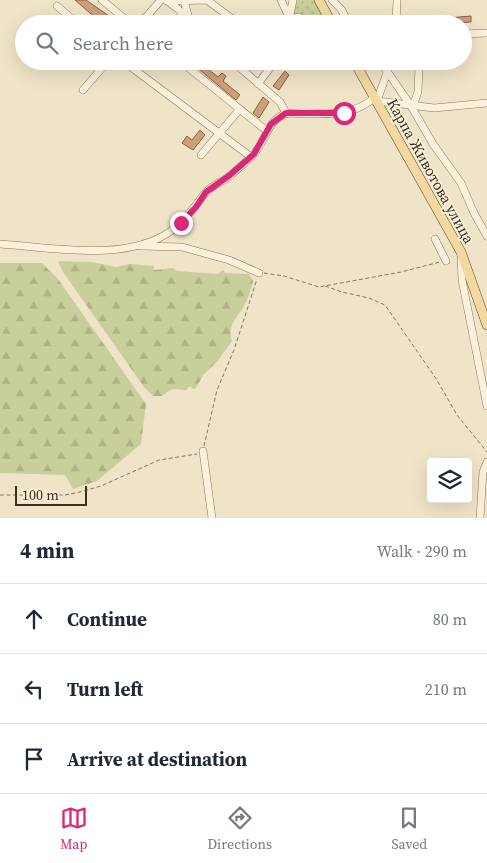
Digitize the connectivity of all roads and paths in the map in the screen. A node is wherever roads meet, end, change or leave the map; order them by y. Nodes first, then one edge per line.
1 (102, 0) edge
2 (161, 0) edge
3 (166, 0) edge
4 (184, 0) edge
5 (194, 0) edge
6 (207, 0) edge
7 (281, 0) edge
8 (293, 0) edge
9 (319, 0) edge
10 (332, 0) edge
11 (397, 0) edge
12 (57, 6) dead end
13 (187, 10) junction
14 (68, 15) edge
15 (120, 15) edge
16 (148, 15) edge
17 (182, 15) edge
18 (188, 15) edge
19 (227, 15) edge
20 (287, 15) edge
21 (290, 15) edge
22 (327, 15) edge
23 (344, 15) edge
24 (396, 15) edge
25 (487, 33) edge
26 (472, 34) edge
27 (100, 70) edge
28 (135, 70) edge
29 (191, 70) edge
30 (242, 70) edge
31 (268, 70) edge
32 (359, 70) edge
33 (419, 70) edge
34 (388, 71) joint
35 (258, 84) junction
36 (82, 90) dead end
37 (376, 99) junction
38 (487, 103) edge
39 (412, 106) junction
40 (240, 110) junction
41 (286, 113) junction
42 (267, 132) junction
43 (219, 134) junction
44 (246, 154) dead end
45 (201, 155) dead end
46 (487, 236) edge
47 (435, 239) dead end
48 (0, 244) edge
49 (136, 245) junction
50 (461, 252) junction
51 (446, 261) joint
52 (259, 273) junction
53 (325, 285) junction
54 (487, 325) edge
55 (487, 406) edge
56 (203, 451) junction
57 (487, 452) edge
58 (487, 462) edge
59 (0, 495) edge
60 (487, 508) edge
61 (212, 518) edge
62 (481, 518) edge

1 - 15 street
2 - 16 street
3 - 4 street
3 - 17 street
4 - 5 street
4 - 13 street
5 - 6 street
5 - 13 street
6 - 19 street
7 - 20 street
8 - 21 street
9 - 22 main road
10 - 23 street
11 - 24 street
12 - 14 street
13 - 18 street
25 - 26 street
27 - 36 street
28 - 43 street
29 - 40 street
30 - 35 street
31 - 35 street
32 - 37 main road, Карпа Животова улица
33 - 39 street
34 - 37 street
34 - 39 street
35 - 41 street
37 - 39 street
37 - 41 street
37 - 50 main road, Карпа Животова улица
38 - 39 street
39 - 46 street
40 - 42 street
40 - 43 street
41 - 42 street
42 - 49 street
43 - 44 street
43 - 45 street
47 - 51 street
48 - 49 street
49 - 52 street
50 - 54 main road, Карпа Животова улица
50 - 55 street
51 - 53 path
52 - 53 path
52 - 56 path
53 - 57 path
56 - 59 path
56 - 61 street
58 - 62 street
60 - 62 street

